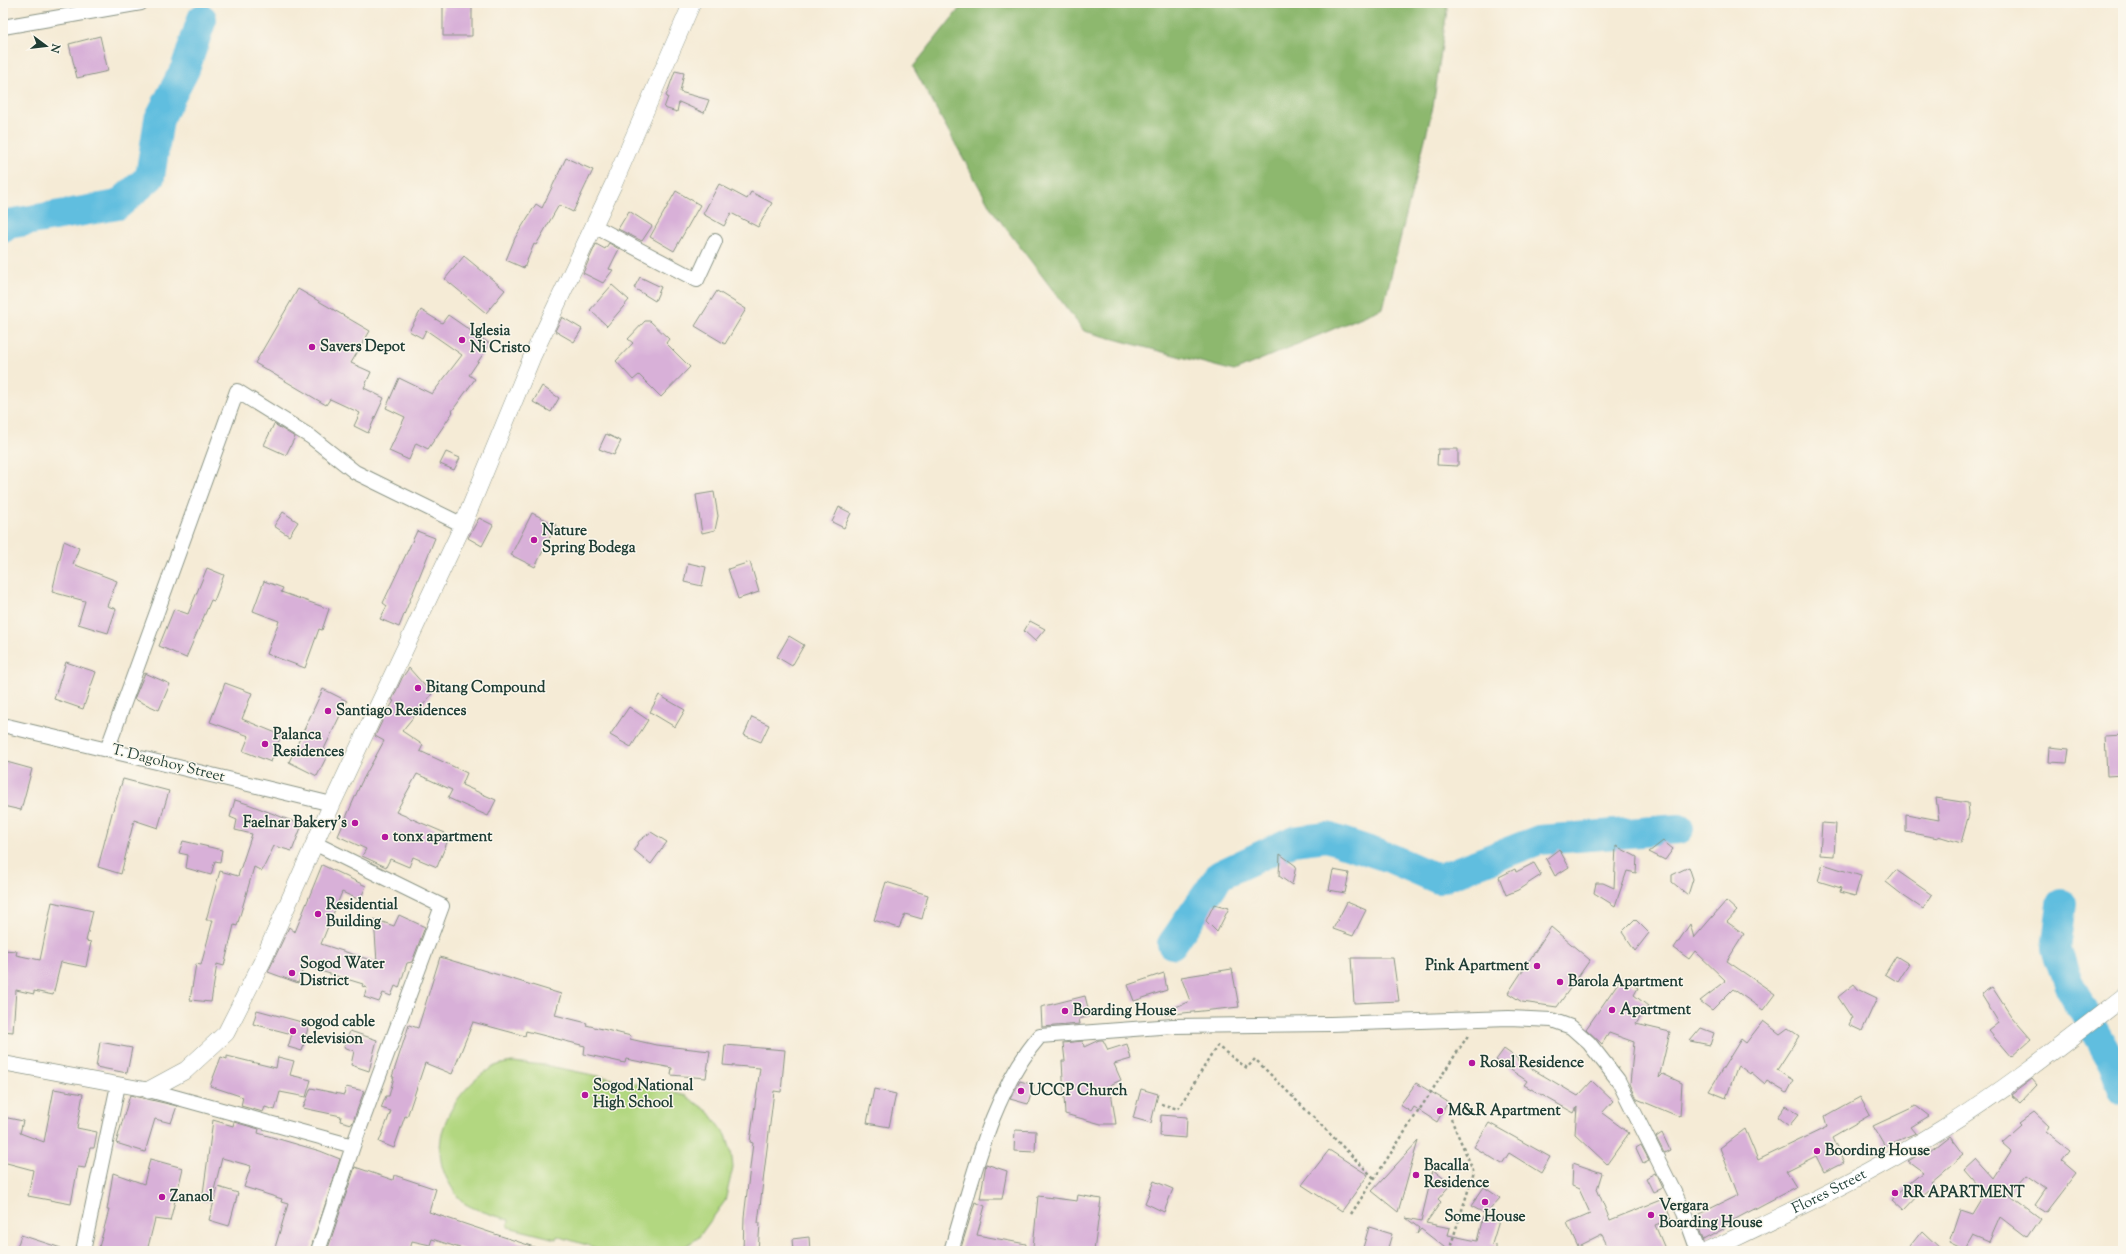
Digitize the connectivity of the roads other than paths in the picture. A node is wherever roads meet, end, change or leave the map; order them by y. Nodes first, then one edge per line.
1 (141, 3) edge
2 (692, 3) edge
3 (90, 7) edge
4 (3, 27) edge
5 (594, 226) junction
6 (715, 241) dead end
7 (463, 525) junction
8 (3, 725) edge
9 (107, 750) junction
10 (332, 804) junction
11 (314, 843) junction
12 (2123, 997) edge
13 (3, 1063) edge
14 (118, 1085) junction
15 (149, 1090) junction
16 (353, 1146) junction
17 (83, 1251) edge
18 (318, 1251) edge
19 (950, 1251) edge
20 (1698, 1251) edge
21 (1708, 1251) edge

1 - 3 street
2 - 5 street
3 - 4 street
5 - 6 street
5 - 7 street
7 - 9 street
7 - 10 street
8 - 9 street, T. Dagohoy Street
9 - 10 street, T. Dagohoy Street
10 - 11 street
11 - 15 street
11 - 16 street
12 - 21 street, Flores Street
13 - 14 street
14 - 15 street
14 - 17 street
15 - 16 street
16 - 18 street
19 - 20 street

